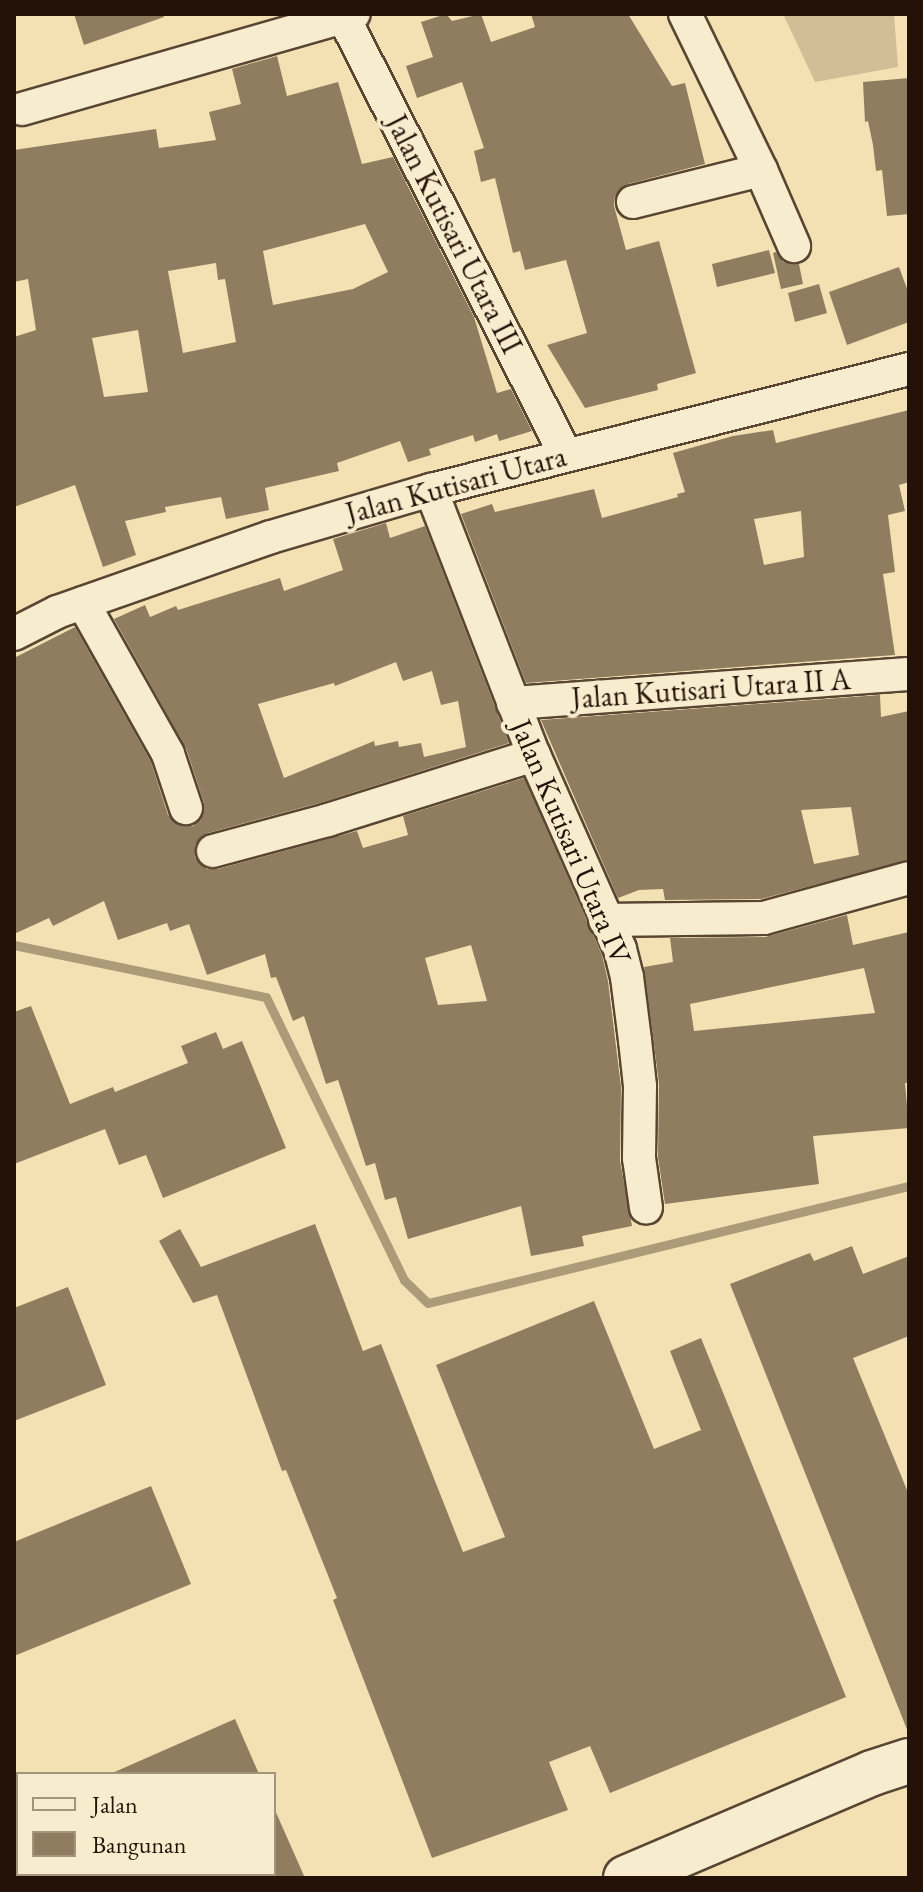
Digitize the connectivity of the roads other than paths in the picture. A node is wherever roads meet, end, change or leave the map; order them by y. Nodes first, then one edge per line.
1 (685, 14) edge
2 (346, 15) edge
3 (22, 109) dead end
4 (761, 170) junction
5 (633, 202) dead end
6 (794, 246) dead end
7 (909, 369) edge
8 (565, 454) junction
9 (431, 490) junction
10 (83, 603) junction
11 (14, 634) edge
12 (909, 674) edge
13 (513, 703) junction
14 (534, 755) junction
15 (186, 808) dead end
16 (213, 851) dead end
17 (909, 878) edge
18 (605, 920) junction
19 (646, 1208) dead end
20 (909, 1761) edge
21 (626, 1878) edge

1 - 4 street
2 - 3 street
2 - 8 street, Jalan Kutisari Utara III
4 - 5 street
4 - 6 street
7 - 8 street, Jalan Kutisari Utara
8 - 9 street, Jalan Kutisari Utara
9 - 10 street, Jalan Kutisari Utara
9 - 13 street, Jalan Kutisari Utara IV
10 - 11 street, Jalan Kutisari Utara
10 - 15 street
12 - 13 street, Jalan Kutisari Utara II A
13 - 14 street, Jalan Kutisari Utara IV
14 - 16 street
14 - 18 street, Jalan Kutisari Utara IV
17 - 18 street
18 - 19 street, Jalan Kutisari Utara IV
20 - 21 street

